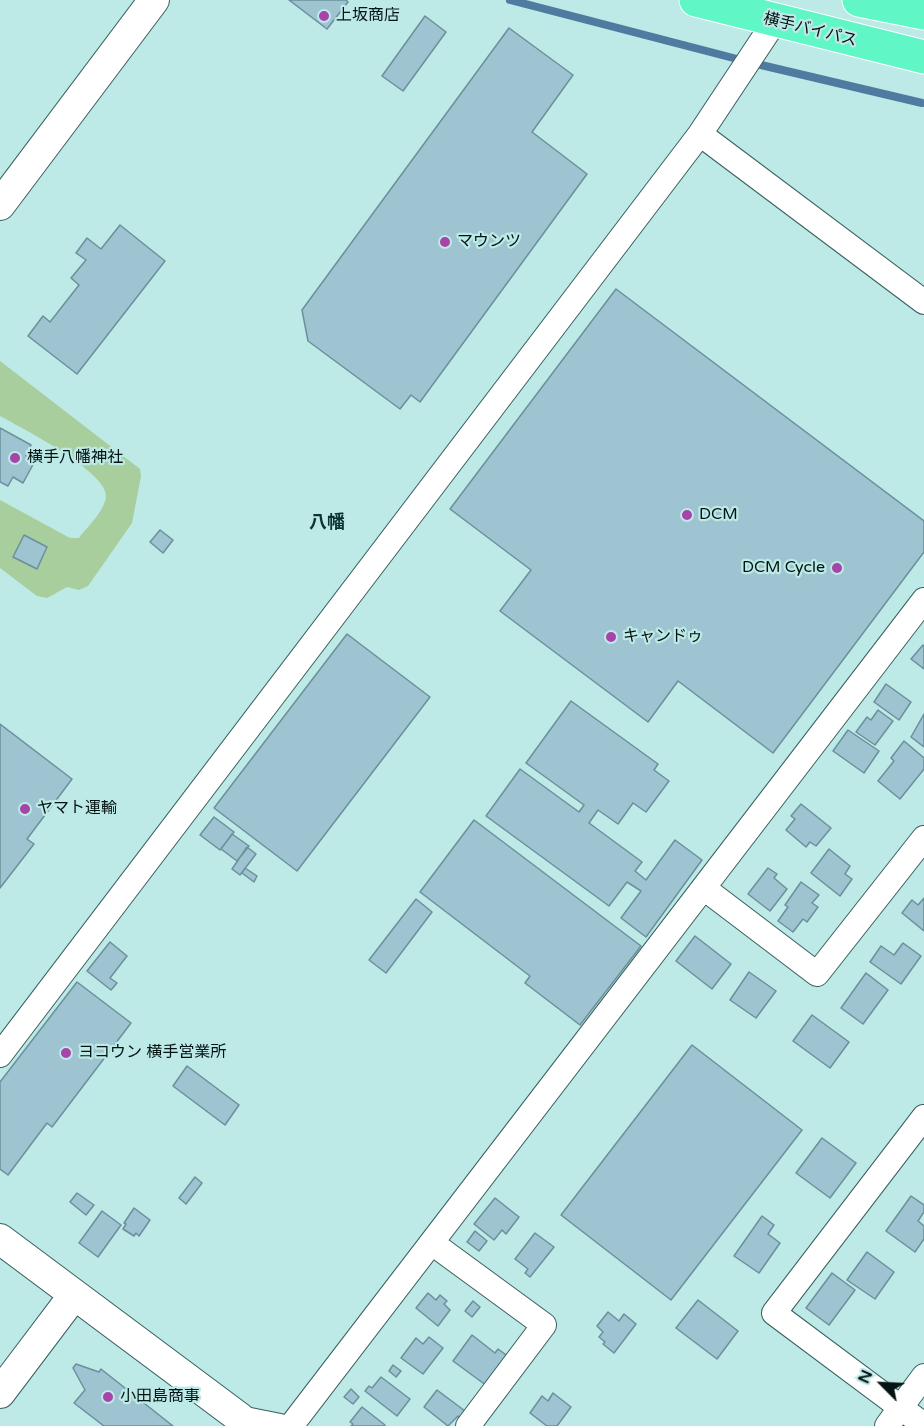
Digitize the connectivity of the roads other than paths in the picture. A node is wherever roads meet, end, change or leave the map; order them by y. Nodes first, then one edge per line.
1 (154, 0) edge
2 (696, 0) edge
3 (859, 0) edge
4 (924, 13) edge
5 (775, 21) junction
6 (924, 57) edge
7 (700, 134) junction
8 (0, 204) edge
9 (924, 302) edge
10 (924, 600) edge
11 (924, 838) edge
12 (705, 889) junction
13 (0, 1055) edge
14 (924, 1117) edge
15 (0, 1239) edge
16 (432, 1243) junction
17 (74, 1295) junction
18 (924, 1376) edge
19 (0, 1393) edge
20 (894, 1417) edge
21 (240, 1418) joint
22 (924, 1425) edge
23 (280, 1426) edge
24 (291, 1426) edge
25 (468, 1426) edge

1 - 8 street
2 - 5 highway, 横手バイパス
3 - 4 highway
5 - 6 highway, 横手バイパス
5 - 7 street
7 - 9 street
7 - 13 street
10 - 12 street
11 - 12 street
12 - 16 street
14 - 20 street
15 - 17 street
16 - 24 street
16 - 25 street
17 - 19 street
17 - 21 street
18 - 20 street
20 - 22 street
21 - 23 street

